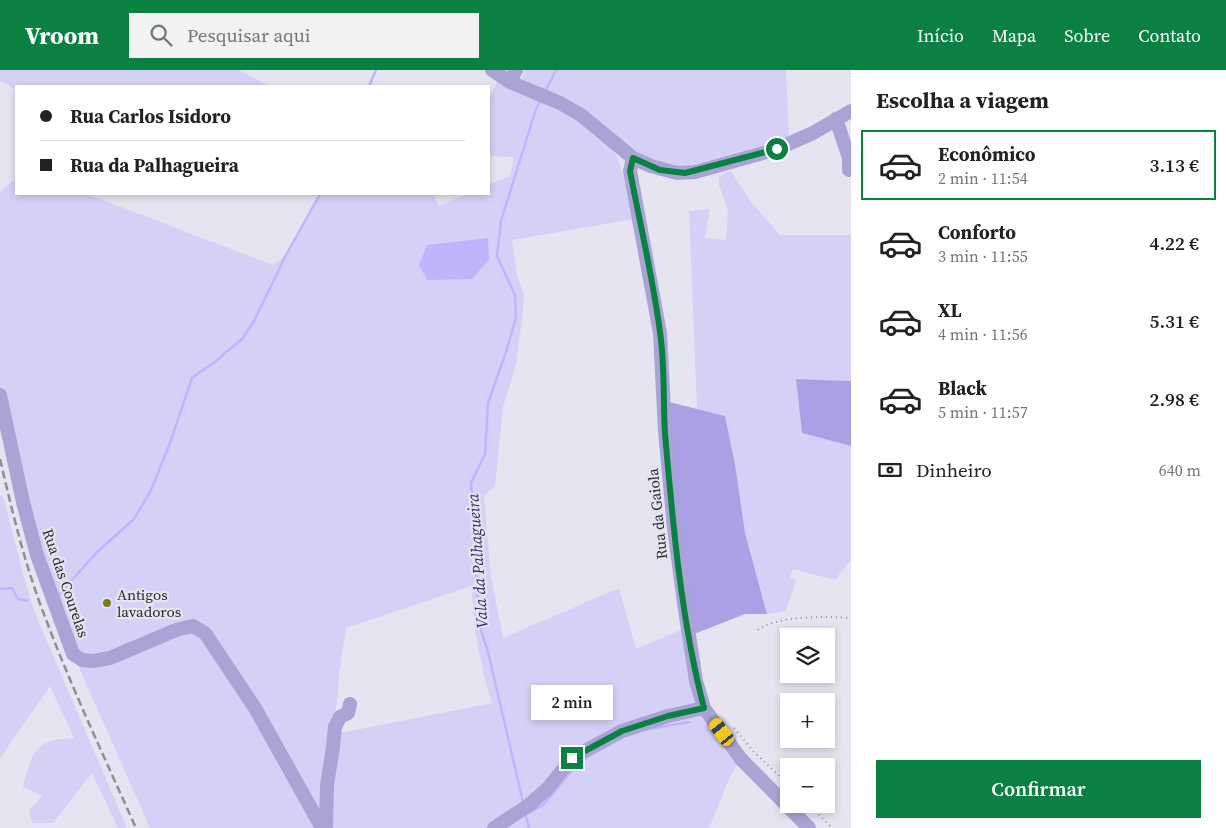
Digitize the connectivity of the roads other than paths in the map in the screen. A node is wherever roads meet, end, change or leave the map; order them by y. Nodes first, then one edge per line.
1 (492, 70) edge
2 (513, 76) edge
3 (851, 111) edge
4 (836, 119) junction
5 (633, 158) junction
6 (849, 170) dead end
7 (0, 395) edge
8 (350, 704) dead end
9 (704, 708) junction
10 (324, 828) edge
11 (494, 828) edge
12 (809, 828) edge

1 - 2 street
2 - 5 street
3 - 4 street
4 - 5 street
4 - 6 street
5 - 9 street, Rua da Gaiola
7 - 10 street, Rua das Courelas
8 - 10 street
9 - 11 street
9 - 12 street, Rua da Gaiola

